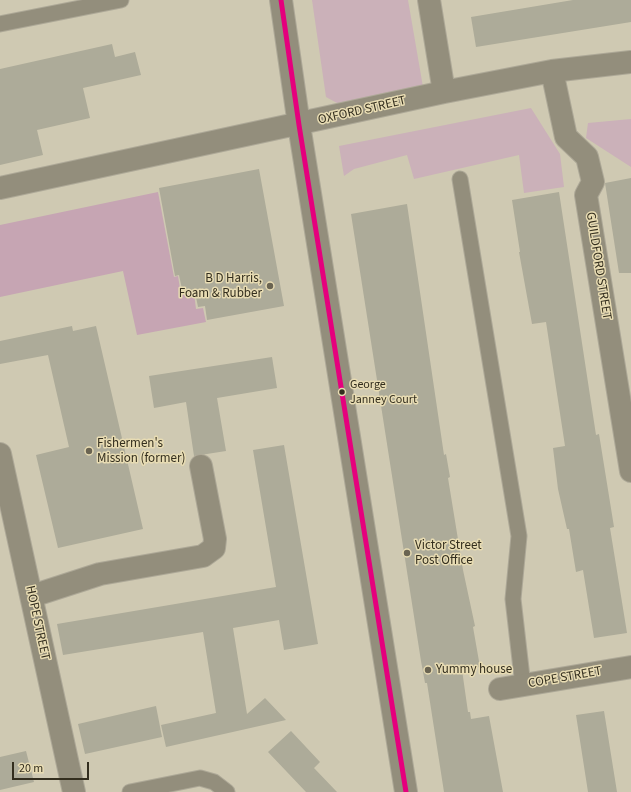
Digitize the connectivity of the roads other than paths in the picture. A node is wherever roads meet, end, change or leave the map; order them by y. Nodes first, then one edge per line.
1 (121, 0) edge
2 (281, 0) edge
3 (430, 0) edge
4 (0, 24) edge
5 (631, 62) edge
6 (552, 71) junction
7 (444, 92) junction
8 (299, 125) junction
9 (460, 179) dead end
10 (0, 188) edge
11 (0, 454) edge
12 (201, 466) dead end
13 (631, 471) edge
14 (32, 596) junction
15 (631, 667) edge
16 (523, 686) junction
17 (500, 689) dead end
18 (74, 792) edge
19 (130, 792) edge
20 (227, 792) edge
21 (406, 792) edge

1 - 4 lane
2 - 8 street
3 - 7 street
5 - 6 street, OXFORD STREET
6 - 7 street, OXFORD STREET
6 - 13 street, GUILDFORD STREET
7 - 8 street, OXFORD STREET
8 - 10 street, OXFORD STREET
8 - 21 street
9 - 16 lane
11 - 14 street, HOPE STREET
12 - 14 street
14 - 18 street, HOPE STREET
15 - 16 street, COPE STREET
16 - 17 street, COPE STREET
19 - 20 lane

